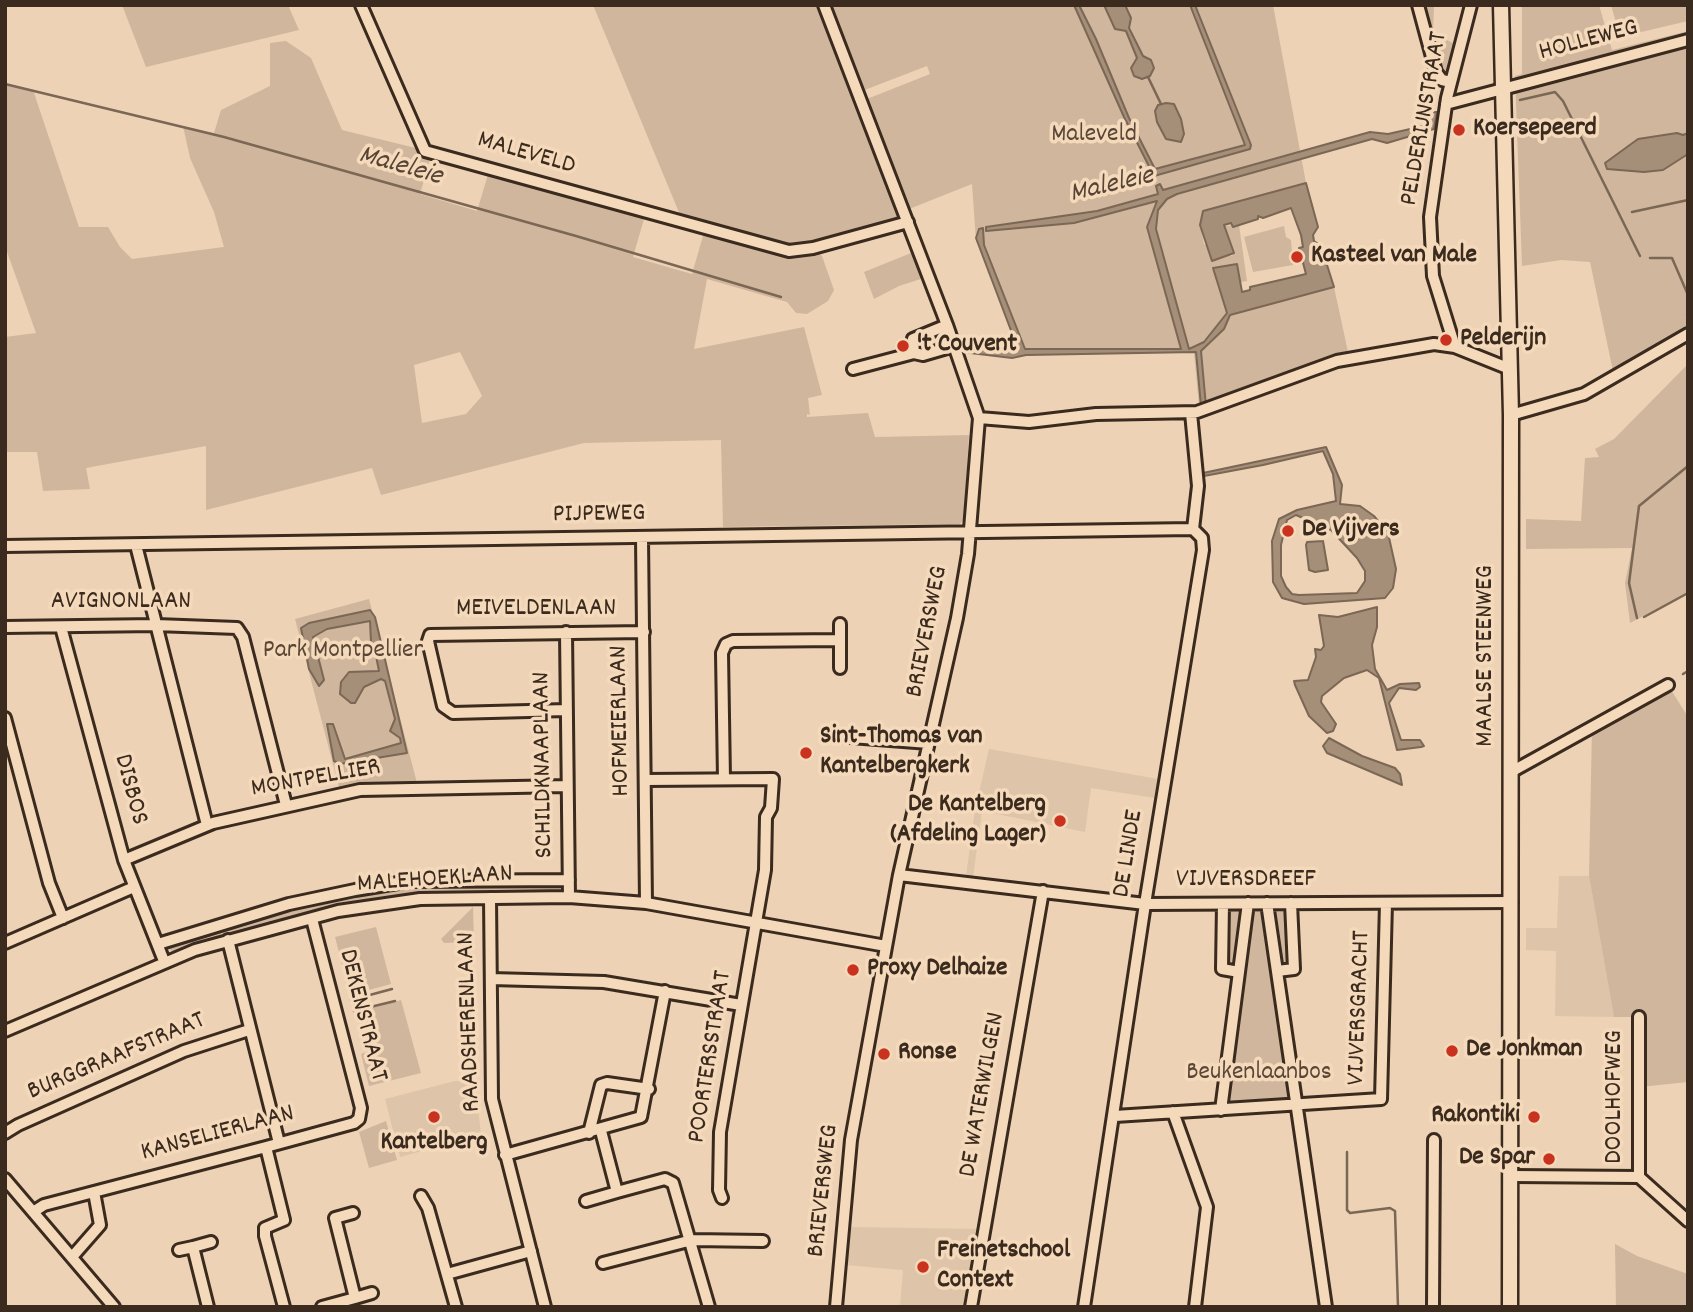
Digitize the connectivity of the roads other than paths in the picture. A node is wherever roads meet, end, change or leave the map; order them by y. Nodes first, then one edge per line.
1 (361, 5) edge
2 (824, 5) edge
3 (1418, 5) edge
4 (1471, 5) edge
5 (1501, 5) edge
6 (1688, 40) edge
7 (1451, 82) junction
8 (1501, 88) junction
9 (1446, 104) junction
10 (908, 222) junction
11 (947, 325) junction
12 (1688, 334) edge
13 (954, 346) junction
14 (1455, 347) junction
15 (914, 353) junction
16 (853, 369) dead end
17 (1510, 369) junction
18 (1191, 413) junction
19 (1511, 415) junction
20 (979, 418) junction
21 (1193, 529) junction
22 (970, 534) junction
23 (642, 538) junction
24 (136, 545) junction
25 (5, 547) edge
26 (840, 624) dead end
27 (156, 625) junction
28 (61, 626) junction
29 (5, 627) edge
30 (566, 632) junction
31 (644, 632) junction
32 (840, 640) junction
33 (840, 668) dead end
34 (1668, 685) dead end
35 (567, 710) junction
36 (5, 718) edge
37 (838, 736) dead end
38 (929, 744) junction
39 (1511, 772) junction
40 (724, 779) junction
41 (646, 780) junction
42 (567, 786) junction
43 (286, 805) junction
44 (207, 825) junction
45 (124, 860) junction
46 (899, 876) junction
47 (569, 880) junction
48 (134, 887) junction
49 (1043, 891) junction
50 (569, 897) junction
51 (490, 898) junction
52 (1512, 902) junction
53 (646, 903) junction
54 (1248, 903) junction
55 (1267, 903) junction
56 (1291, 903) junction
57 (1386, 903) junction
58 (1145, 904) junction
59 (1223, 904) junction
60 (63, 918) junction
61 (312, 919) junction
62 (757, 923) junction
63 (228, 940) junction
64 (5, 943) edge
65 (158, 944) junction
66 (886, 946) junction
67 (164, 961) junction
68 (1277, 971) junction
69 (1239, 972) junction
70 (491, 979) junction
71 (665, 991) junction
72 (741, 1005) junction
73 (1639, 1017) dead end
74 (249, 1030) junction
75 (5, 1031) edge
76 (649, 1089) junction
77 (1297, 1106) junction
78 (1221, 1110) junction
79 (1173, 1112) junction
80 (1115, 1116) junction
81 (354, 1123) joint
82 (601, 1131) junction
83 (5, 1133) edge
84 (589, 1133) junction
85 (1434, 1140) dead end
86 (279, 1143) junction
87 (266, 1147) junction
88 (505, 1155) junction
89 (1511, 1176) junction
90 (1639, 1177) junction
91 (5, 1179) edge
92 (94, 1192) junction
93 (617, 1192) junction
94 (421, 1196) dead end
95 (722, 1198) dead end
96 (586, 1201) dead end
97 (33, 1212) junction
98 (352, 1213) dead end
99 (1688, 1221) edge
100 (692, 1240) junction
101 (763, 1241) dead end
102 (211, 1242) dead end
103 (193, 1247) junction
104 (179, 1250) dead end
105 (531, 1251) junction
106 (72, 1257) junction
107 (603, 1264) dead end
108 (447, 1274) junction
109 (372, 1293) dead end
110 (355, 1298) junction
111 (705, 1306) edge
112 (114, 1307) edge
113 (208, 1307) edge
114 (284, 1307) edge
115 (322, 1307) edge
116 (456, 1307) edge
117 (545, 1307) edge
118 (836, 1307) edge
119 (971, 1307) edge
120 (1084, 1307) edge
121 (1195, 1307) edge
122 (1326, 1307) edge
123 (1433, 1307) edge
124 (1510, 1307) edge

1 - 10 street, MALEVELD
2 - 10 street
3 - 7 street
4 - 7 street, PELDERIJNSTRAAT
5 - 8 main road, MAALSE STEENWEG
6 - 8 street, HOLLEWEG
7 - 9 street, PELDERIJNSTRAAT
8 - 9 street, HOLLEWEG
8 - 17 main road, MAALSE STEENWEG
9 - 14 street, PELDERIJNSTRAAT
10 - 11 street, BRIEVERSWEG
11 - 13 street, BRIEVERSWEG
11 - 15 street
12 - 19 street
13 - 15 street
13 - 20 street, BRIEVERSWEG
14 - 17 street
14 - 18 street
15 - 16 street
17 - 19 main road, MAALSE STEENWEG
18 - 20 street
18 - 21 street, DE LINDE
19 - 39 main road, MAALSE STEENWEG
20 - 22 street, BRIEVERSWEG
21 - 22 street, PIJPEWEG
21 - 58 street, DE LINDE
22 - 23 street, PIJPEWEG
22 - 38 street, BRIEVERSWEG
23 - 24 street, PIJPEWEG
23 - 31 street, HOFMEIERLAAN
24 - 25 street, PIJPEWEG
24 - 27 street
26 - 32 street
27 - 28 street, AVIGNONLAAN
27 - 43 street, AVIGNONLAAN
27 - 44 street
28 - 29 street, AVIGNONLAAN
28 - 45 street, DISBOS
30 - 31 street, MEIVELDENLAAN
30 - 35 street, SCHILDKNAAPLAAN
30 - 35 street, MEIVELDENLAAN
31 - 41 street, HOFMEIERLAAN
32 - 33 street
32 - 40 street
34 - 39 street
35 - 42 street, SCHILDKNAAPLAAN
36 - 60 street
37 - 38 street
38 - 46 street, BRIEVERSWEG
39 - 52 main road, MAALSE STEENWEG
40 - 41 street
40 - 62 street, POORTERSSTRAAT
41 - 53 street, HOFMEIERLAAN
42 - 43 street, MONTPELLIER
42 - 47 street, SCHILDKNAAPLAAN
43 - 44 street, MONTPELLIER
44 - 45 street, MONTPELLIER
45 - 48 street, DISBOS
46 - 49 street, VIJVERSDREEF
46 - 66 street, BRIEVERSWEG
47 - 50 street, SCHILDKNAAPLAAN
47 - 65 street, MALEHOEKLAAN
48 - 60 street
48 - 65 street, DISBOS
49 - 58 street, VIJVERSDREEF
49 - 119 street, DE WATERWILGEN
50 - 51 street, MALEHOEKLAAN
50 - 53 street, MALEHOEKLAAN
51 - 61 street, MALEHOEKLAAN
51 - 70 street, RAADSHERENLAAN
52 - 57 street, VIJVERSDREEF
52 - 89 main road, MAALSE STEENWEG
53 - 62 street, MALEHOEKLAAN
54 - 55 street, VIJVERSDREEF
54 - 59 street, VIJVERSDREEF
54 - 69 street
55 - 56 street, VIJVERSDREEF
55 - 68 street
56 - 57 street, VIJVERSDREEF
56 - 68 street
57 - 77 street, VIJVERSGRACHT
58 - 59 street, VIJVERSDREEF
58 - 80 street, DE LINDE
59 - 69 street
60 - 64 street
61 - 63 street, MALEHOEKLAAN
61 - 81 street, DEKENSTRAAT
62 - 66 street, MALEHOEKLAAN
62 - 72 street, POORTERSSTRAAT
63 - 67 street, MALEHOEKLAAN
63 - 74 street
65 - 67 street, DISBOS
66 - 118 street, BRIEVERSWEG
67 - 75 street, MALEHOEKLAAN
68 - 77 street
69 - 78 street
70 - 71 street
70 - 88 street, RAADSHERENLAAN
71 - 72 street
71 - 76 street
72 - 95 street, POORTERSSTRAAT
73 - 90 street, DOOLHOFWEG
74 - 83 street, BURGGRAAFSTRAAT
74 - 86 street
76 - 82 street
76 - 84 street
77 - 78 street, VIJVERSGRACHT
77 - 122 street
78 - 79 street, VIJVERSGRACHT
79 - 80 street, VIJVERSGRACHT
79 - 121 street
80 - 120 street, DE LINDE
81 - 86 street, KANSELIERLAAN
82 - 84 street
82 - 93 street
84 - 88 street
85 - 123 street
86 - 87 street, KANSELIERLAAN
87 - 92 street, KANSELIERLAAN
87 - 114 street
88 - 105 street, RAADSHERENLAAN
89 - 90 street
89 - 124 main road, MAALSE STEENWEG
90 - 99 street
91 - 97 street
92 - 97 street, KANSELIERLAAN
92 - 106 street
93 - 96 street
93 - 100 street
94 - 108 street
97 - 106 street
98 - 110 street
100 - 101 street
100 - 107 street
100 - 111 street
102 - 103 street
103 - 104 street
103 - 113 street
105 - 108 street
105 - 117 street, RAADSHERENLAAN
106 - 112 street
108 - 116 street
109 - 110 street
110 - 115 street

